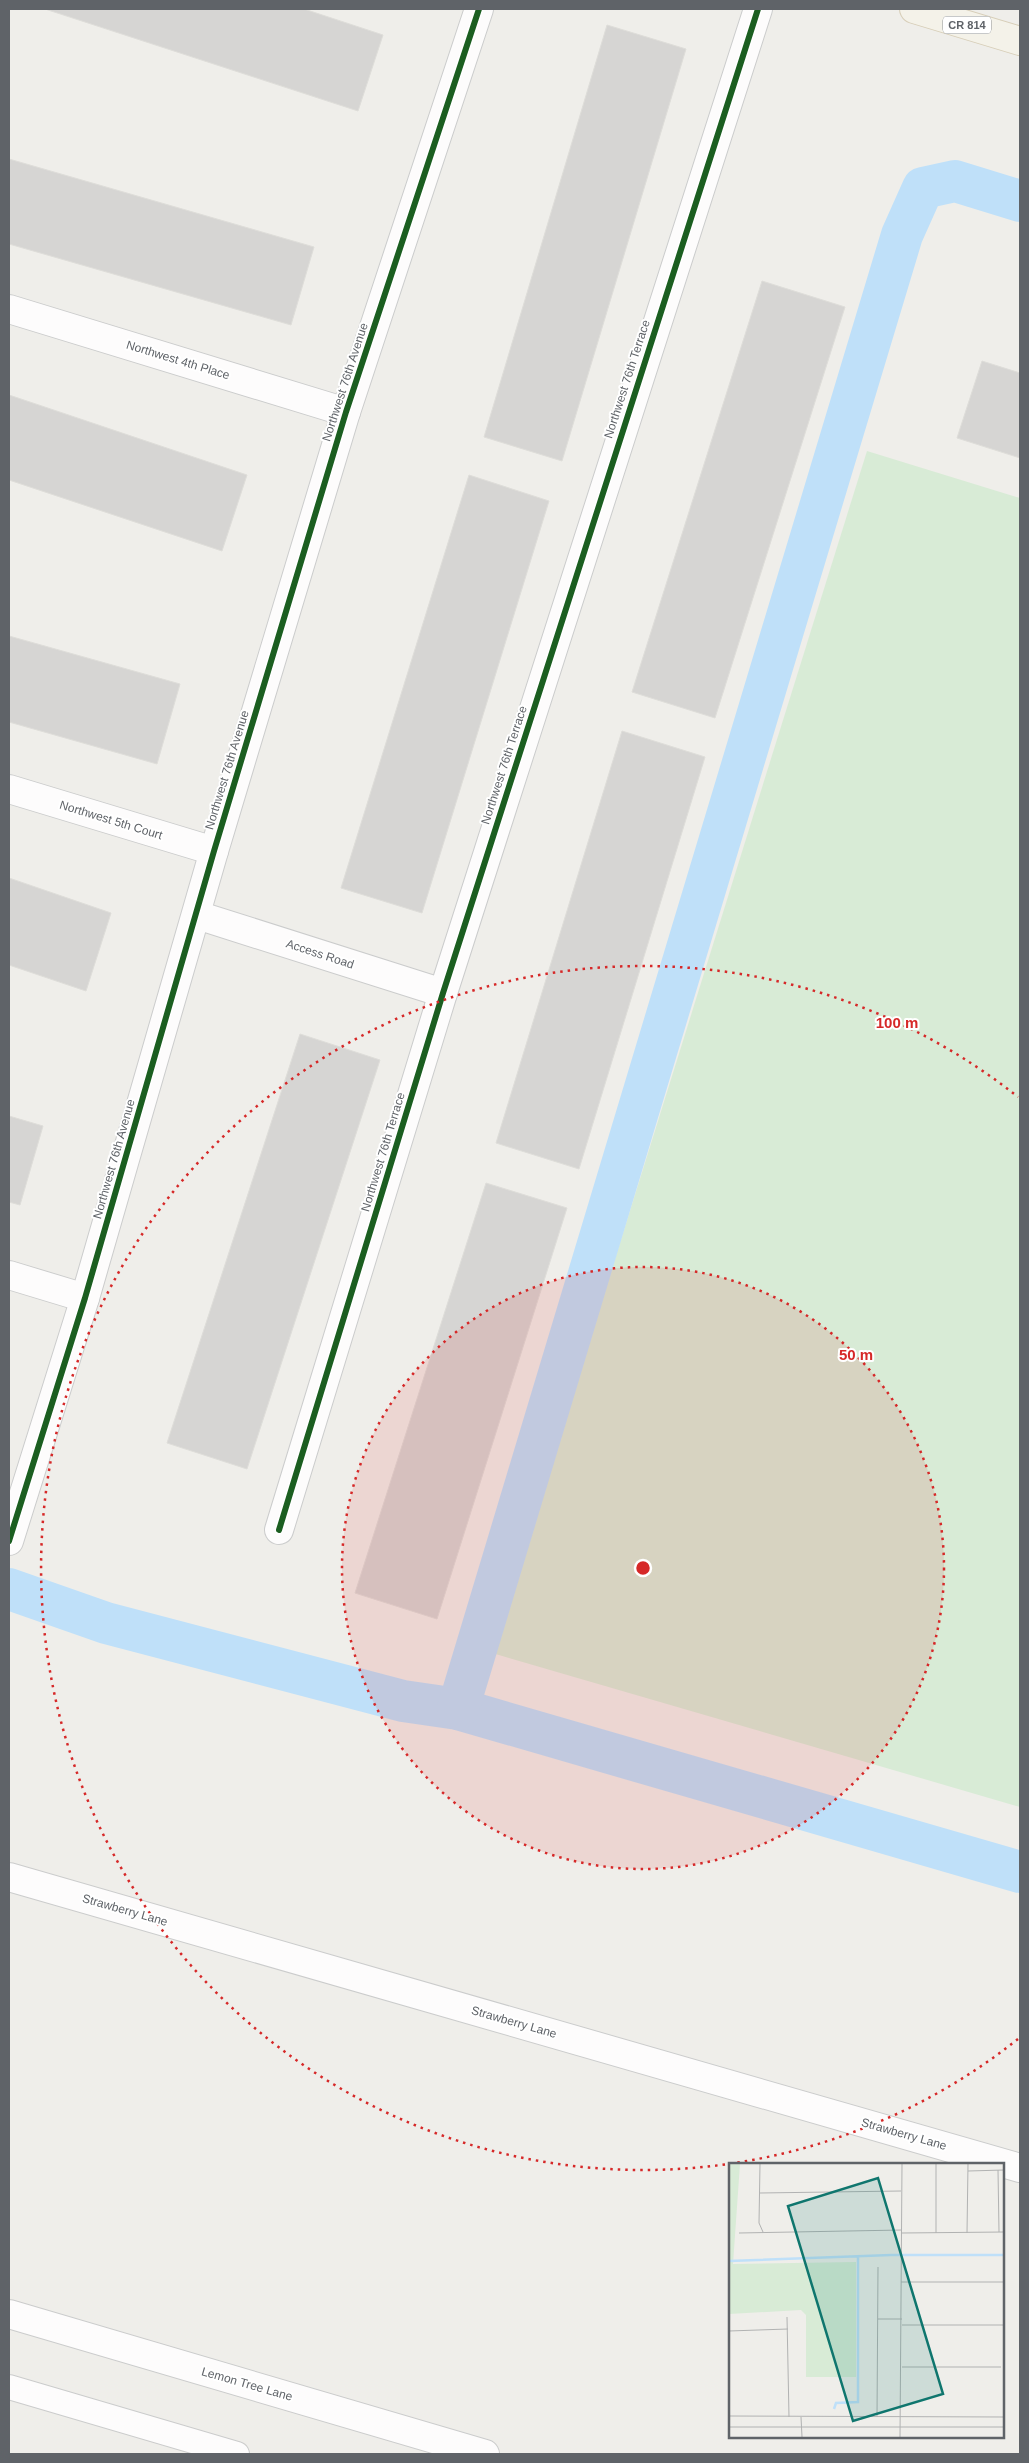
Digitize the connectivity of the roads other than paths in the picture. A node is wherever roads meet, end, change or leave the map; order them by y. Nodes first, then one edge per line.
1 (479, 9) edge
2 (758, 9) edge
3 (914, 9) edge
4 (1020, 41) edge
5 (9, 309) edge
6 (346, 412) junction
7 (9, 789) edge
8 (214, 851) junction
9 (197, 915) junction
10 (443, 993) junction
11 (9, 1275) edge
12 (85, 1298) junction
13 (279, 1530) dead end
14 (11, 1534) edge
15 (9, 1877) edge
16 (1003, 2163) edge
17 (1004, 2163) edge
18 (1020, 2168) edge
19 (9, 2314) edge
20 (9, 2387) edge
21 (236, 2454) edge
22 (485, 2454) edge

1 - 6 street, Northwest 76th Avenue
2 - 10 street, Northwest 76th Terrace
3 - 4 main road, CR 814
5 - 6 street, Northwest 4th Place
6 - 8 street, Northwest 76th Avenue
7 - 8 street, Northwest 5th Court
8 - 9 street, Northwest 76th Avenue
9 - 10 street, Access Road
9 - 12 street, Northwest 76th Avenue
10 - 13 street, Northwest 76th Terrace
11 - 12 street
12 - 14 street, Northwest 76th Avenue
15 - 16 street, Strawberry Lane
17 - 18 street, Strawberry Lane
19 - 22 street, Lemon Tree Lane
20 - 21 lane

